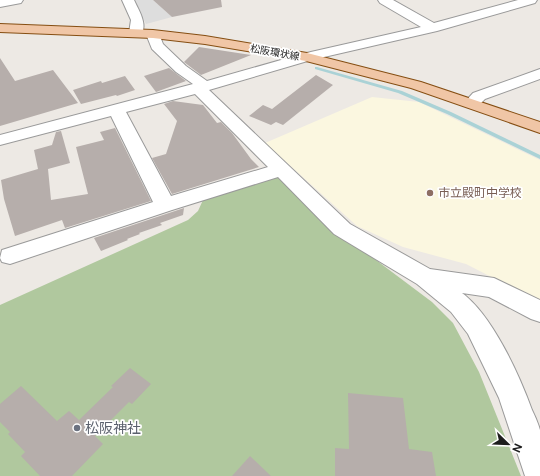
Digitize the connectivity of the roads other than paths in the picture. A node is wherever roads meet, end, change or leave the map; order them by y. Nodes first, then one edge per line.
1 (17, 0) edge
2 (128, 0) edge
3 (384, 0) edge
4 (492, 0) edge
5 (0, 3) edge
6 (511, 6) junction
7 (533, 6) edge
8 (0, 28) edge
9 (432, 28) junction
10 (136, 33) junction
11 (153, 34) junction
12 (307, 58) junction
13 (540, 74) edge
14 (201, 87) junction
15 (472, 103) junction
16 (117, 110) junction
17 (540, 128) edge
18 (0, 140) edge
19 (280, 170) junction
20 (165, 205) junction
21 (10, 256) dead end
22 (425, 278) junction
23 (540, 312) edge
24 (540, 473) edge

1 - 5 street
2 - 10 street
3 - 9 street
4 - 6 street
6 - 7 street
6 - 9 street
8 - 10 main road, 松阪環状線
9 - 12 street
10 - 11 main road, 松阪環状線
11 - 12 main road, 松阪環状線
11 - 14 street
12 - 14 street
12 - 15 main road, 松阪環状線
13 - 15 street
14 - 16 street
14 - 19 street
15 - 17 main road, 松阪環状線
16 - 18 street
16 - 20 street
19 - 20 street
19 - 22 street
20 - 21 street
22 - 23 street
22 - 24 street

